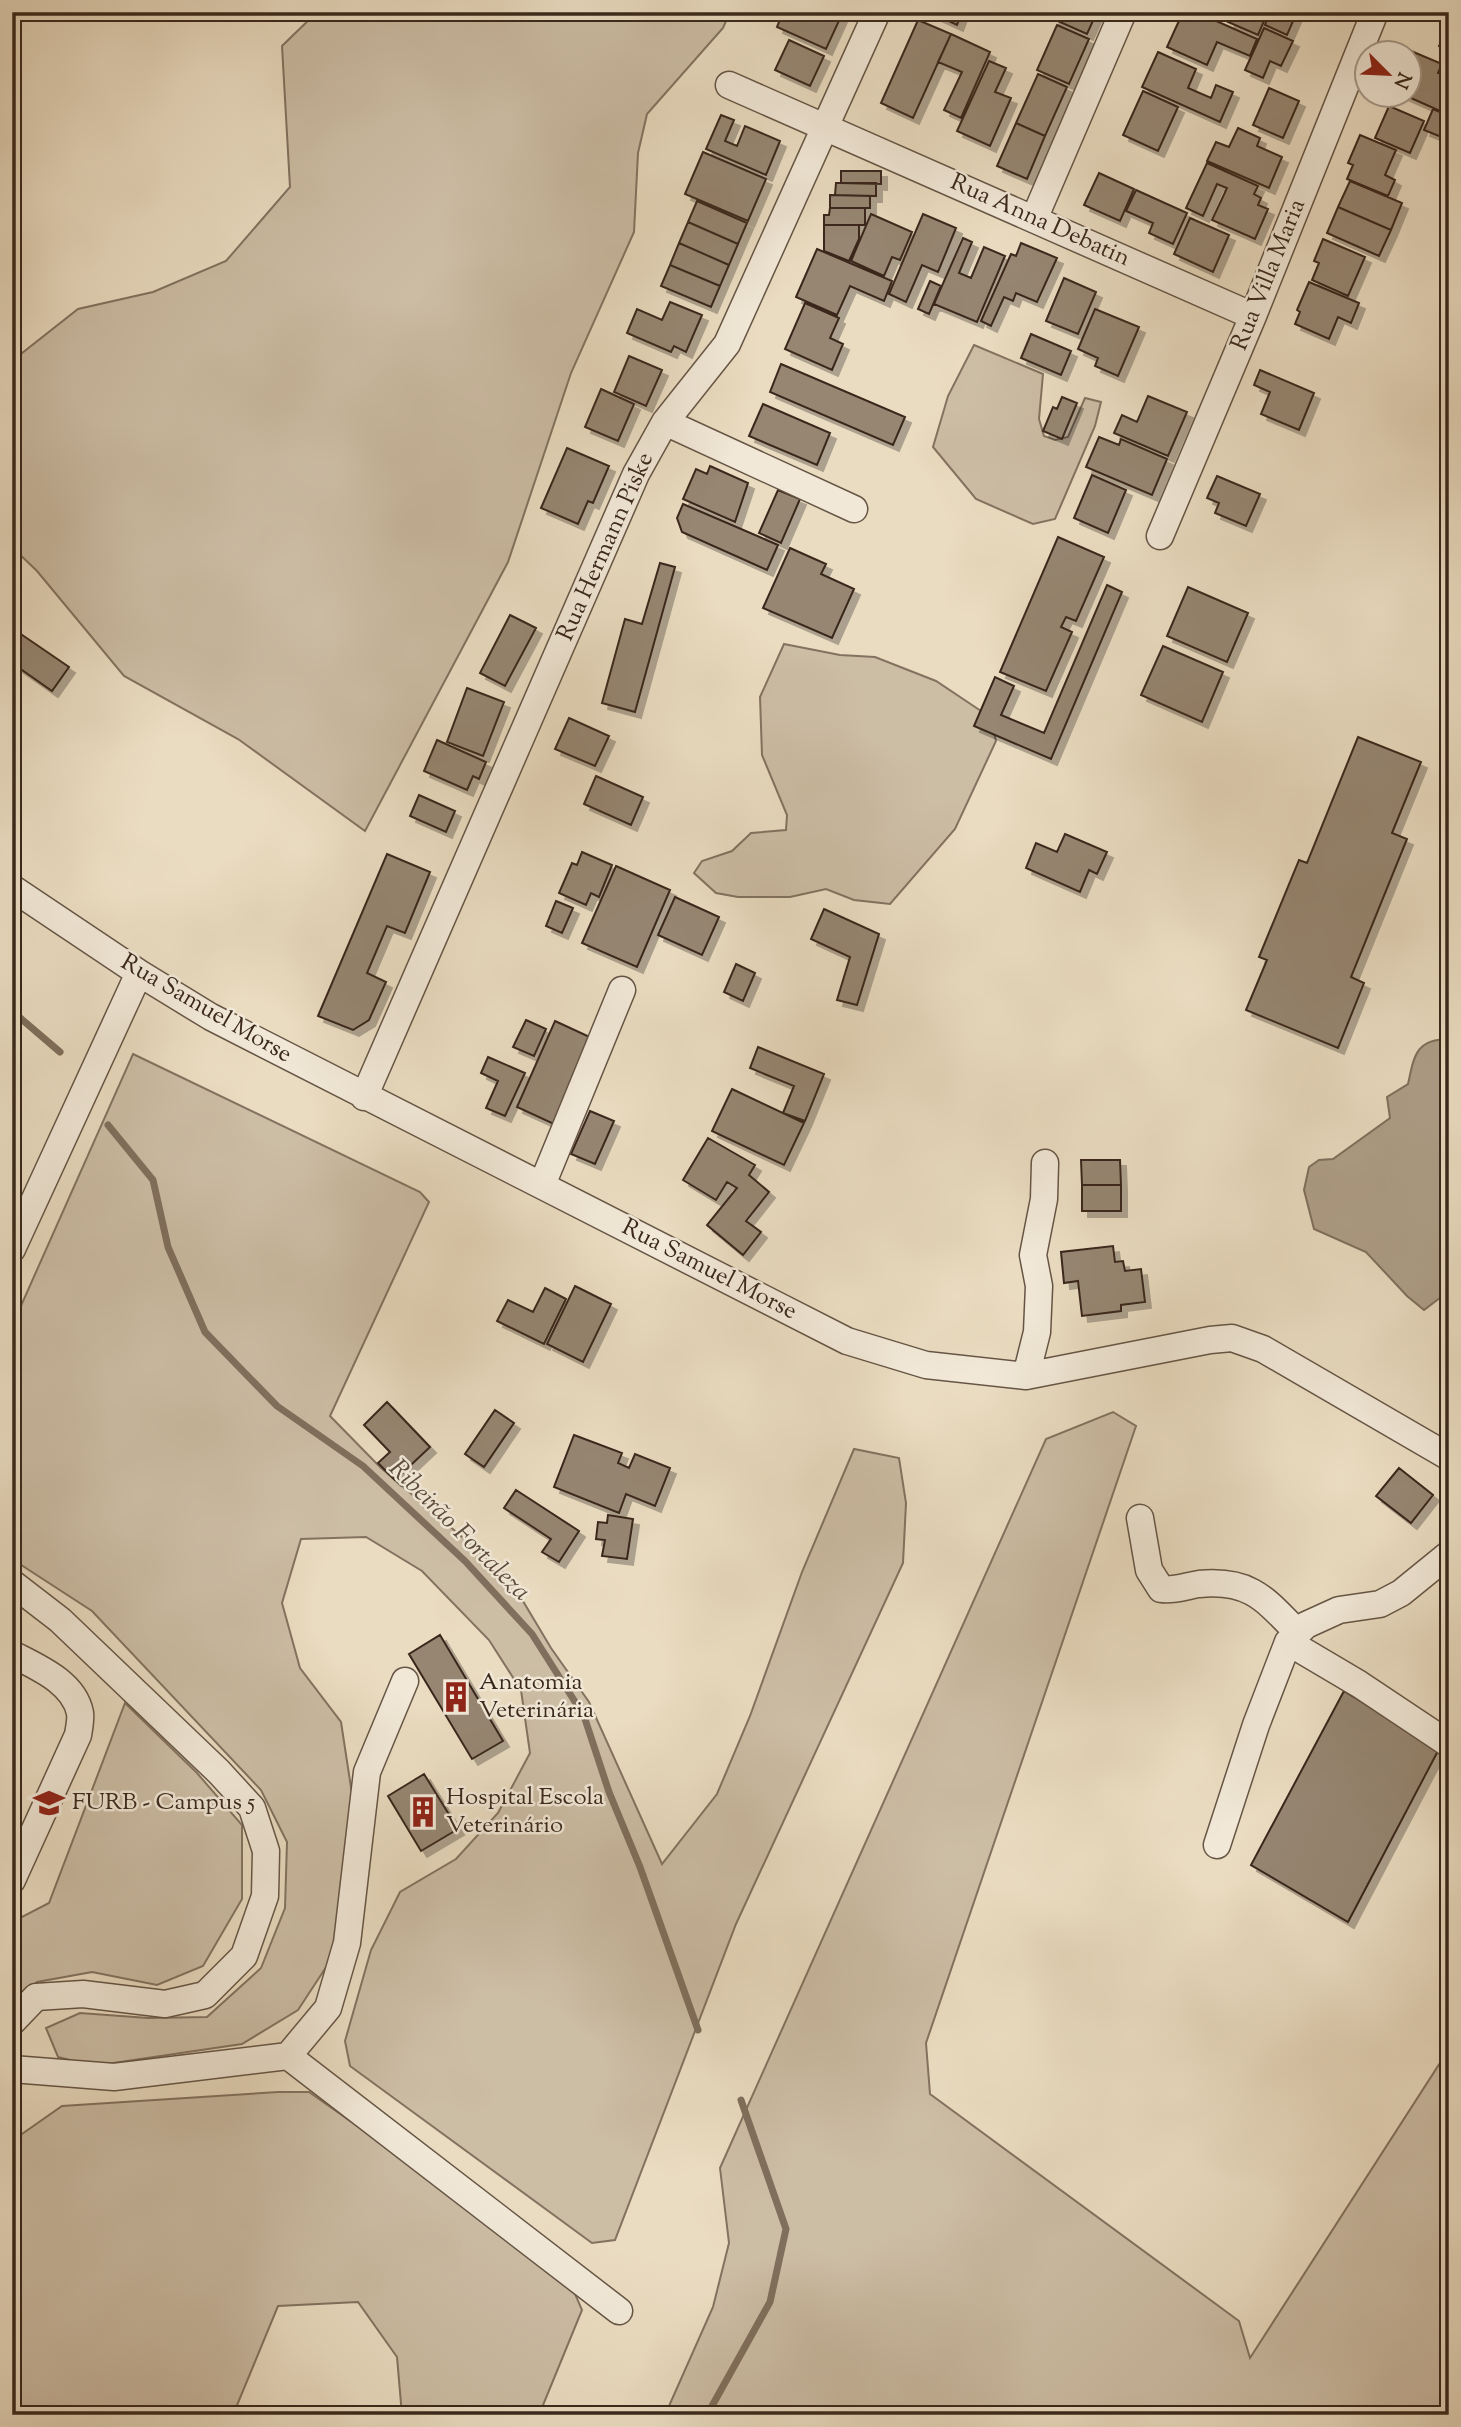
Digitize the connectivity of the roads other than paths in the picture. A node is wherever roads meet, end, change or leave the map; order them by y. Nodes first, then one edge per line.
1 (877, 12) edge
2 (1123, 12) edge
3 (1375, 12) edge
4 (729, 85) dead end
5 (826, 127) junction
6 (1034, 219) junction
7 (1253, 316) junction
8 (665, 422) junction
9 (854, 509) dead end
10 (1160, 536) dead end
11 (12, 888) edge
12 (139, 973) junction
13 (622, 990) dead end
14 (364, 1097) junction
15 (1045, 1163) dead end
16 (542, 1185) junction
17 (12, 1249) edge
18 (1026, 1376) junction
19 (1449, 1457) edge
20 (1140, 1518) dead end
21 (1449, 1554) edge
22 (12, 1583) edge
23 (1293, 1637) junction
24 (12, 1654) edge
25 (405, 1681) dead end
26 (1449, 1744) edge
27 (1217, 1845) dead end
28 (12, 1880) edge
29 (12, 2022) edge
30 (288, 2056) junction
31 (12, 2069) edge
32 (619, 2311) dead end

1 - 5 street, Rua Hermann Piske
2 - 6 street
3 - 7 street, Rua Villa Maria
4 - 5 street, Rua Anna Debatin
5 - 6 street, Rua Anna Debatin
5 - 8 street, Rua Hermann Piske
6 - 7 street, Rua Anna Debatin
7 - 10 street, Rua Villa Maria
8 - 9 street
8 - 14 street, Rua Hermann Piske
11 - 12 street, Rua Samuel Morse
12 - 14 street, Rua Samuel Morse
12 - 17 street
13 - 16 street
14 - 16 street, Rua Samuel Morse
15 - 18 street
16 - 18 street, Rua Samuel Morse
18 - 19 street, Rua Samuel Morse
20 - 23 street
21 - 23 street
22 - 29 street
23 - 26 street
23 - 27 street
24 - 28 street
25 - 30 street
30 - 31 street
30 - 32 street

